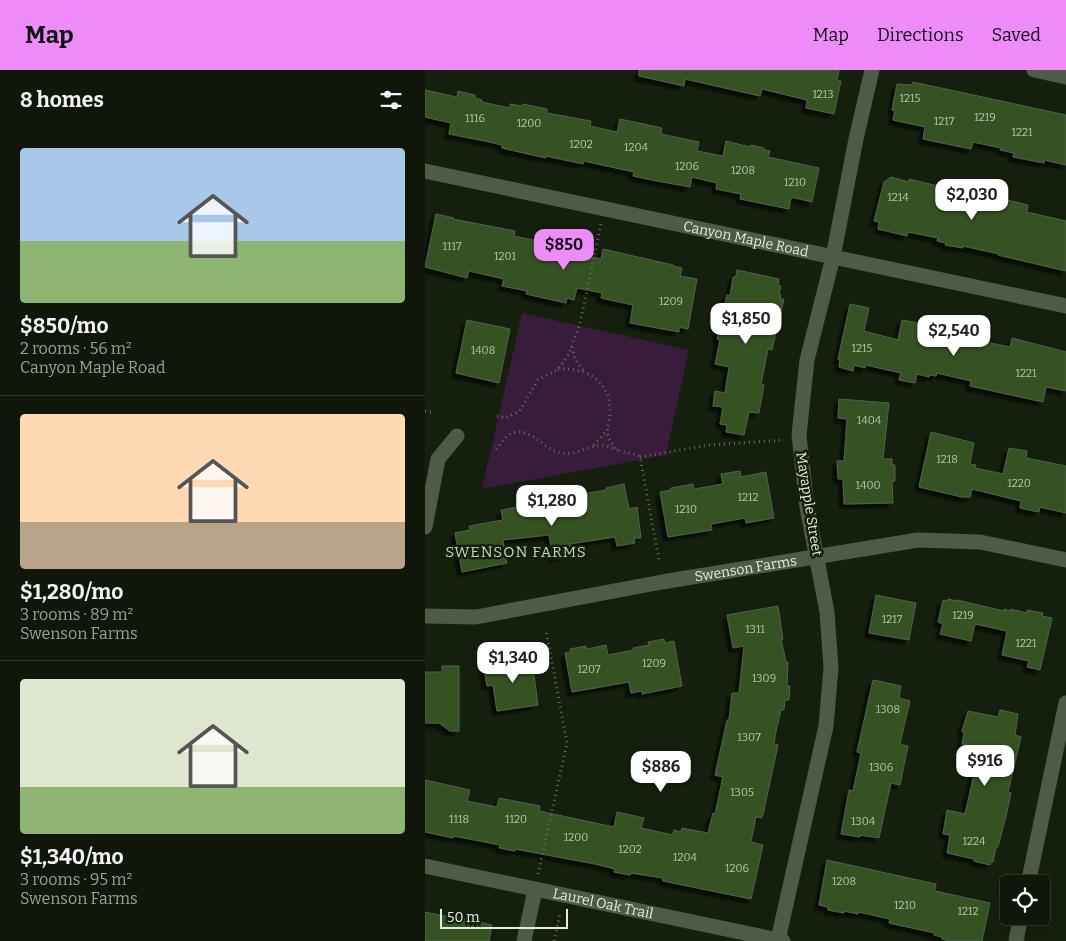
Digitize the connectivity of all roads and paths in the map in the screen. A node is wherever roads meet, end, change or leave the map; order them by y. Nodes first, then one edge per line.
1 (872, 70) edge
2 (1033, 70) edge
3 (1066, 77) edge
4 (425, 170) edge
5 (601, 224) dead end
6 (833, 257) junction
7 (1066, 306) edge
8 (572, 346) junction
9 (558, 369) junction
10 (583, 371) junction
11 (425, 411) edge
12 (434, 413) dead end
13 (497, 416) dead end
14 (606, 430) junction
15 (457, 436) dead end
16 (784, 440) dead end
17 (590, 448) junction
18 (496, 449) dead end
19 (618, 451) junction
20 (640, 456) junction
21 (425, 527) edge
22 (817, 556) junction
23 (659, 560) dead end
24 (1066, 560) edge
25 (425, 616) edge
26 (546, 630) dead end
27 (1066, 703) edge
28 (425, 866) edge
29 (1030, 875) edge
30 (536, 882) junction
31 (560, 914) dead end
32 (1019, 925) edge
33 (781, 940) edge
34 (525, 941) edge
35 (554, 941) edge
36 (1016, 941) edge

1 - 6 street, Mayapple Street
2 - 3 street
4 - 6 street, Canyon Maple Road
5 - 8 path
6 - 7 street, Canyon Maple Road
6 - 22 street, Mayapple Street
8 - 9 path
8 - 10 path
9 - 10 path
9 - 13 path
10 - 14 path
11 - 12 path
14 - 17 path
14 - 19 path
15 - 21 street
16 - 20 path
17 - 18 path
17 - 19 path
19 - 20 path
20 - 23 path
22 - 24 street, Swenson Farms
22 - 25 street, Swenson Farms
22 - 33 street, Mayapple Street
26 - 30 path
27 - 29 street
28 - 30 street, Laurel Oak Trail
30 - 33 street, Laurel Oak Trail
30 - 34 street
31 - 35 path
32 - 36 street

